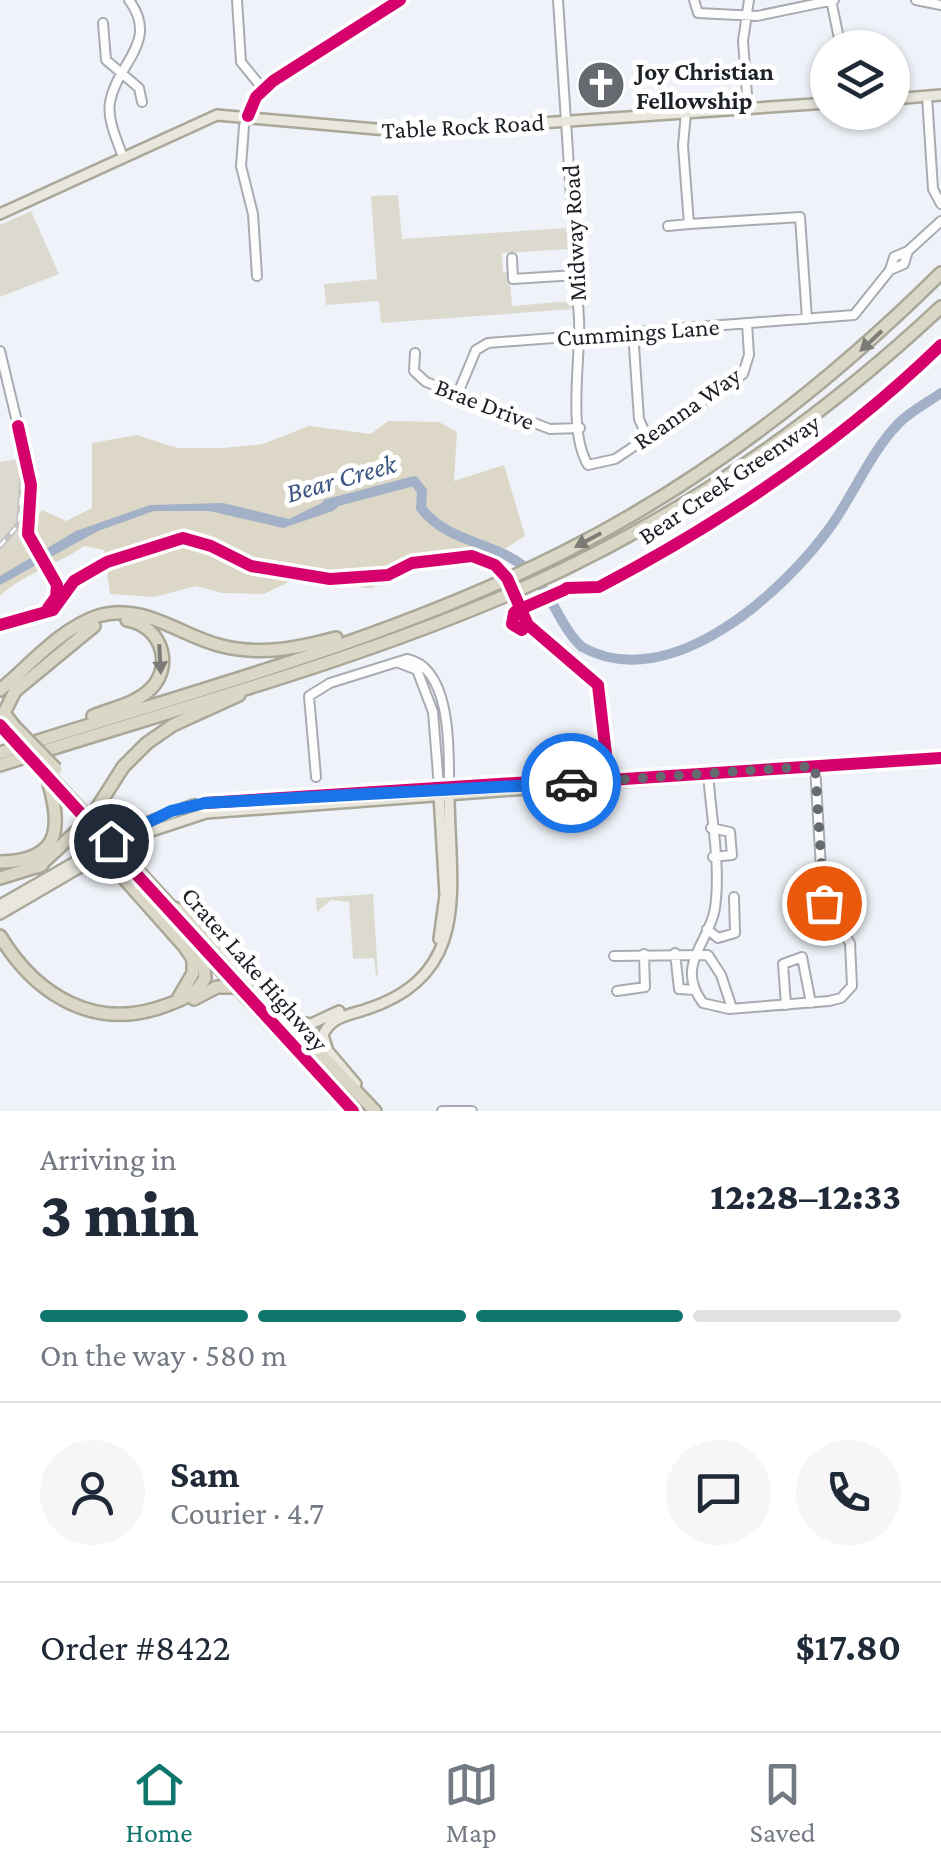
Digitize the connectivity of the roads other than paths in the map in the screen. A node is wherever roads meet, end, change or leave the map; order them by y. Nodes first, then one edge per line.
1 (128, 0) edge
2 (236, 0) edge
3 (400, 0) edge
4 (558, 0) edge
5 (694, 0) edge
6 (748, 0) edge
7 (832, 0) edge
8 (916, 0) edge
9 (941, 5) edge
10 (746, 15) junction
11 (102, 23) dead end
12 (838, 30) edge
13 (122, 76) junction
14 (263, 89) junction
15 (941, 95) edge
16 (927, 96) junction
17 (910, 97) edge
18 (142, 102) dead end
19 (810, 104) edge
20 (748, 108) junction
21 (686, 112) junction
22 (248, 116) junction
23 (567, 120) junction
24 (123, 157) junction
25 (941, 204) edge
26 (0, 214) edge
27 (941, 221) edge
28 (688, 224) junction
29 (668, 226) dead end
30 (512, 258) dead end
31 (941, 273) edge
32 (576, 275) junction
33 (258, 276) dead end
34 (941, 307) edge
35 (807, 319) junction
36 (747, 324) junction
37 (633, 332) junction
38 (578, 336) junction
39 (0, 351) edge
40 (415, 353) dead end
41 (458, 394) junction
42 (18, 426) dead end
43 (580, 428) junction
44 (648, 437) junction
45 (588, 465) joint
46 (502, 589) junction
47 (375, 633) junction
48 (272, 677) junction
49 (0, 690) edge
50 (600, 712) dead end
51 (6, 727) edge
52 (46, 738) junction
53 (941, 758) edge
54 (1, 762) edge
55 (815, 766) junction
56 (51, 771) junction
57 (708, 774) junction
58 (316, 777) dead end
59 (605, 780) junction
60 (444, 791) junction
61 (93, 823) junction
62 (711, 828) junction
63 (713, 857) junction
64 (0, 862) edge
65 (38, 866) junction
66 (0, 878) edge
67 (734, 898) dead end
68 (0, 905) edge
69 (171, 907) junction
70 (0, 914) edge
71 (707, 929) junction
72 (0, 936) edge
73 (202, 950) junction
74 (0, 951) edge
75 (675, 953) junction
76 (694, 953) junction
77 (644, 954) junction
78 (614, 956) dead end
79 (237, 988) junction
80 (695, 990) junction
81 (617, 992) dead end
82 (811, 1003) junction
83 (171, 1004) junction
84 (786, 1004) junction
85 (732, 1008) junction
86 (286, 1019) junction
87 (360, 1096) junction
88 (353, 1111) edge
89 (375, 1111) edge
90 (442, 1111) edge
91 (472, 1111) edge

1 - 13 street
2 - 14 street
3 - 14 street
4 - 23 street, Midway Road
5 - 10 street
6 - 10 street
7 - 10 street
7 - 12 street
8 - 9 street
10 - 20 street
11 - 13 street
13 - 18 street
13 - 24 street
14 - 22 street
15 - 16 main road
16 - 17 main road
16 - 25 street
19 - 20 main road, Table Rock Road
20 - 21 main road, Table Rock Road
21 - 23 main road, Table Rock Road
21 - 28 street
22 - 23 main road, Table Rock Road
22 - 24 main road, Table Rock Road
22 - 33 street
23 - 32 street, Midway Road
24 - 26 main road, Table Rock Road
27 - 35 street, Cummings Lane
28 - 29 street
28 - 35 street
30 - 32 street
31 -> 46 highway
32 - 38 street, Midway Road
34 - 46 highway
35 - 36 street, Cummings Lane
36 - 37 street, Cummings Lane
36 - 44 street, Reanna Way
37 - 38 street, Cummings Lane
37 - 44 street
38 - 41 street, Cummings Lane
38 - 43 street, Midway Road
39 - 42 street
40 - 41 street, Brae Drive
41 - 43 street, Brae Drive
43 - 45 street, Midway Road
44 - 45 street, Reanna Way
46 - 47 highway
46 - 48 highway
47 - 49 highway
47 - 52 highway
48 - 54 highway
48 - 61 highway
50 - 59 street
51 -> 52 highway
51 - 56 highway, Crater Lake Highway, bridge
52 - 54 highway
53 - 55 main road
55 - 57 main road
55 - 82 street
56 - 61 highway, Crater Lake Highway
56 - 64 highway
57 - 59 main road
57 - 62 street
58 - 60 street
59 - 60 main road
60 - 68 main road
60 - 70 main road
60 - 86 main road
60 - 87 main road
61 - 65 highway
61 - 69 highway, Crater Lake Highway, bridge
62 - 63 street
62 - 63 street
63 - 71 street
65 - 66 highway
65 - 83 highway, bridge
67 - 71 street
69 - 73 highway, Crater Lake Highway
69 - 86 highway, Crater Lake Highway
71 - 76 street
72 - 83 highway
73 - 79 highway, Crater Lake Highway
73 - 83 highway
74 - 79 highway
75 - 76 street
75 - 77 street
75 - 80 street
76 - 80 street
76 - 85 street
77 - 78 street
77 - 81 street
79 - 88 highway, Crater Lake Highway
80 - 85 street
82 - 84 street
82 - 84 street
84 - 85 street
86 - 87 highway, Crater Lake Highway
87 - 89 highway, Crater Lake Highway
90 - 91 street

